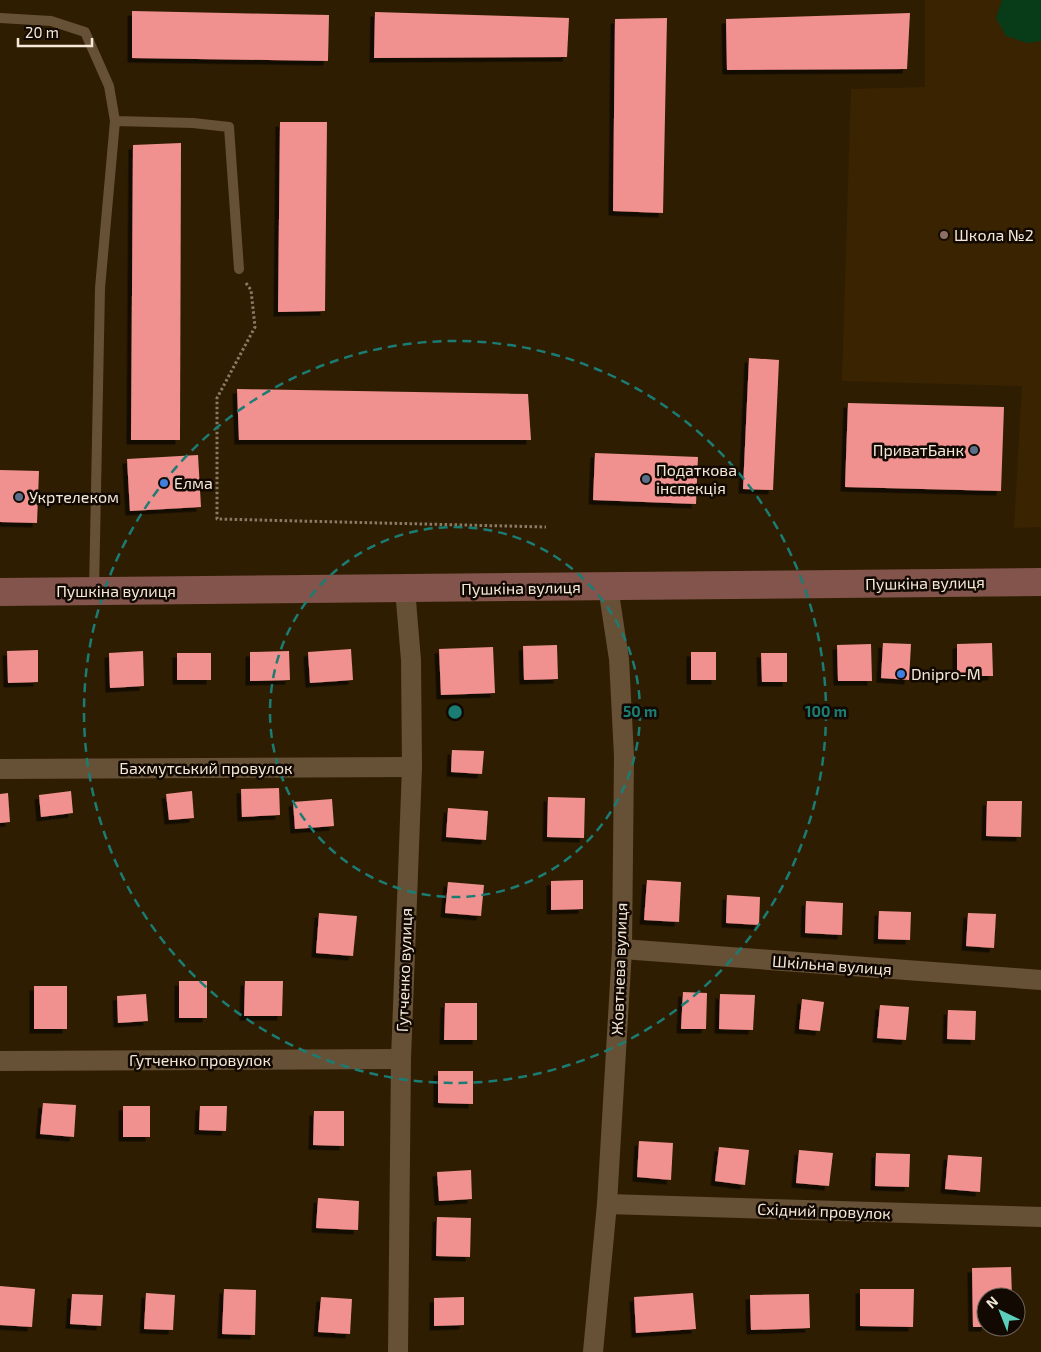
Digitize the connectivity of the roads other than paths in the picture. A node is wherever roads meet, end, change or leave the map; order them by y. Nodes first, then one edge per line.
1 (0, 18) edge
2 (115, 120) junction
3 (238, 269) road end
4 (1041, 582) edge
5 (608, 587) junction
6 (405, 589) junction
7 (0, 592) edge
8 (94, 592) junction
9 (412, 767) junction
10 (0, 769) edge
11 (622, 949) junction
12 (1041, 980) edge
13 (401, 1059) junction
14 (0, 1061) edge
15 (607, 1204) junction
16 (1041, 1217) edge
17 (398, 1352) edge
18 (593, 1352) edge

1 - 2 lane
2 - 3 lane
2 - 8 lane
4 - 5 main road, Пушкіна вулиця
5 - 6 main road, Пушкіна вулиця
5 - 11 street, Жовтнева вулиця
6 - 8 main road, Пушкіна вулиця
6 - 9 street, Гутченко вулиця
7 - 8 main road, Пушкіна вулиця
9 - 10 street, Бахмутський провулок
9 - 13 street, Гутченко вулиця
11 - 12 street, Шкільна вулиця
11 - 15 street, Жовтнева вулиця
13 - 14 street, Гутченко провулок
13 - 17 street, Гутченко вулиця
15 - 16 street, Східний провулок
15 - 18 street, Жовтнева вулиця

